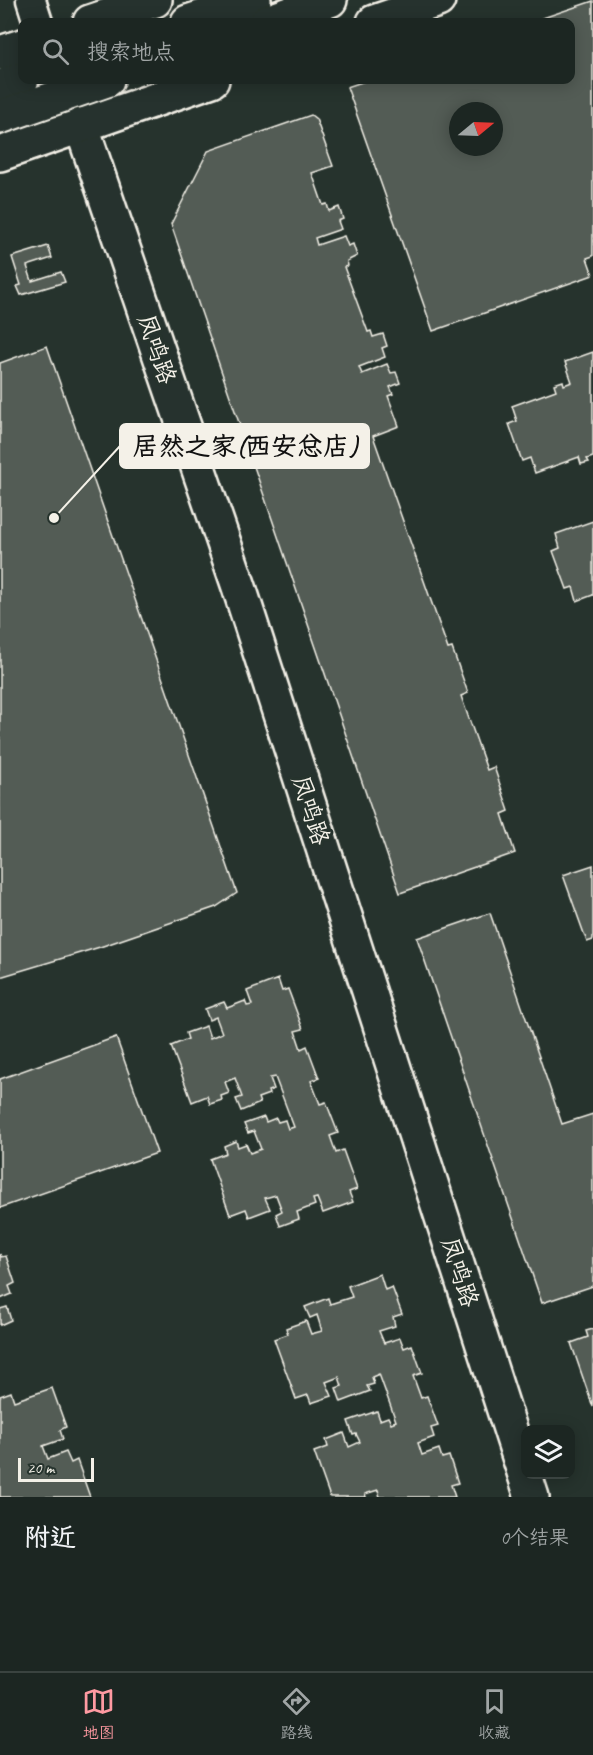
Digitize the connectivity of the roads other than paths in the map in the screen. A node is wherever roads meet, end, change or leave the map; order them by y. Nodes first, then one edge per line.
1 (31, 0) edge
2 (155, 0) edge
3 (254, 0) edge
4 (330, 0) edge
5 (438, 0) edge
6 (37, 18) edge
7 (102, 18) edge
8 (200, 18) edge
9 (278, 18) edge
10 (386, 18) edge
11 (18, 47) edge
12 (0, 53) edge
13 (18, 80) edge
14 (95, 84) edge
15 (200, 84) edge
16 (0, 87) edge
17 (0, 117) edge
18 (81, 125) junction
19 (0, 154) edge
20 (532, 1497) edge

1 - 6 street
2 - 7 street
3 - 8 street
4 - 9 street
5 - 10 street
11 - 12 street
13 - 16 street
14 - 17 street
15 - 18 street
18 - 19 street
18 - 20 street, 凤鸣路

